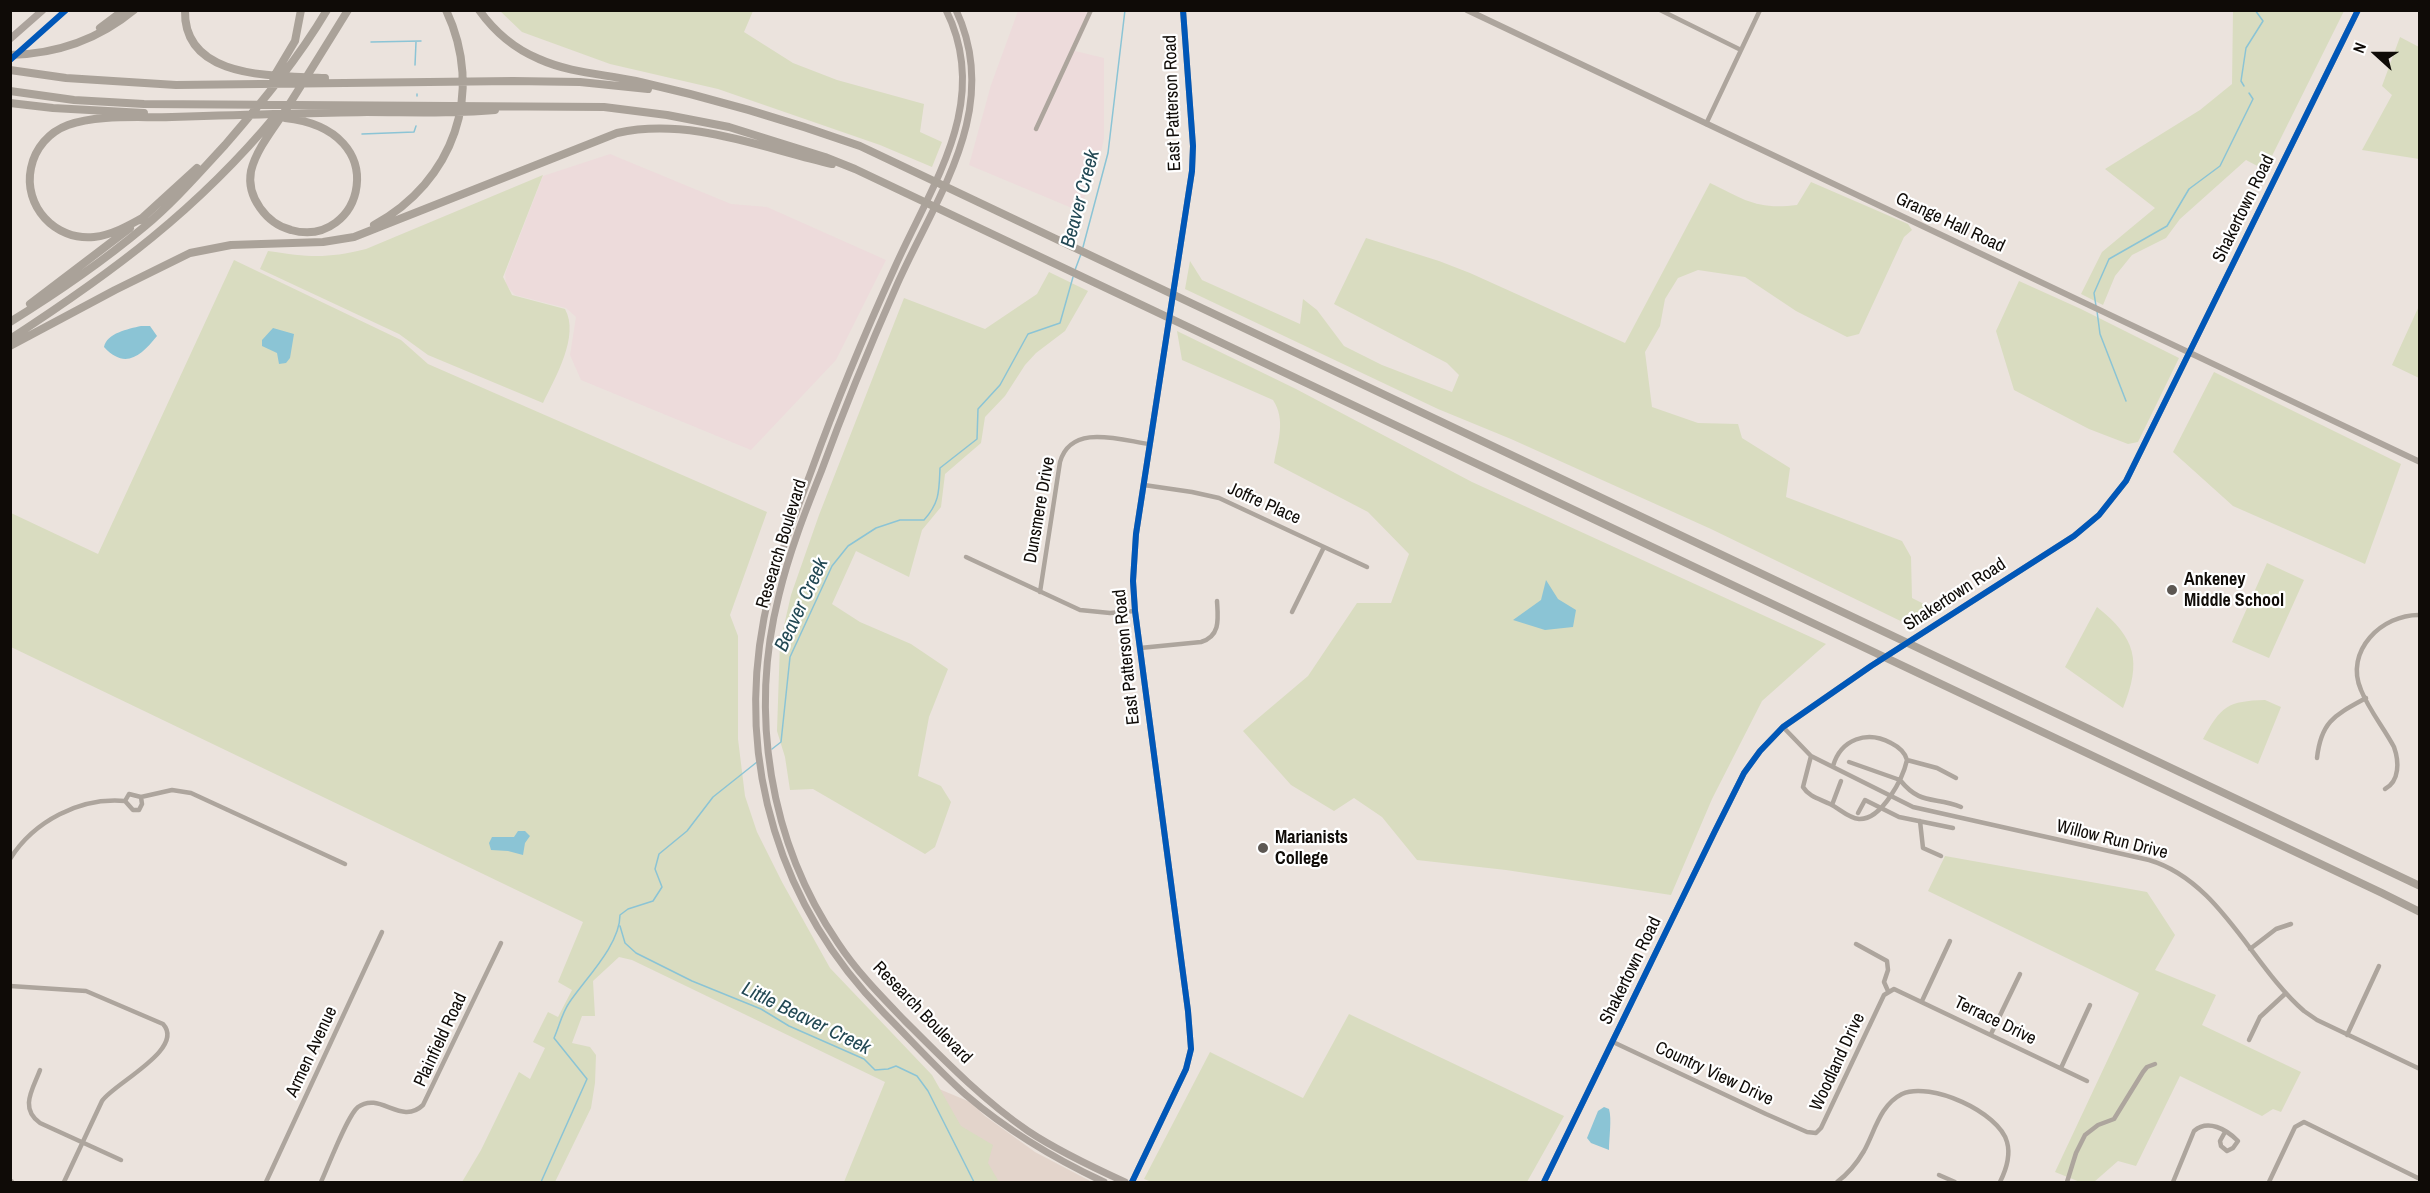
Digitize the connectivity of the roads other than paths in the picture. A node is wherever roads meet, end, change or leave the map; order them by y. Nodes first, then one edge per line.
1 (43, 10) edge
2 (124, 10) edge
3 (134, 10) edge
4 (185, 10) edge
5 (301, 10) edge
6 (322, 10) edge
7 (327, 10) edge
8 (348, 10) edge
9 (446, 10) edge
10 (479, 10) edge
11 (946, 10) edge
12 (956, 10) edge
13 (1091, 10) edge
14 (1183, 10) edge
15 (1467, 10) edge
16 (1660, 10) edge
17 (1760, 10) edge
18 (2358, 10) edge
19 (1480, 13) edge
20 (10, 39) edge
21 (74, 45) junction
22 (1742, 50) junction
23 (10, 55) edge
24 (290, 59) junction
25 (10, 70) edge
26 (386, 82) junction
27 (10, 91) edge
28 (695, 97) junction
29 (10, 103) edge
30 (547, 105) junction
31 (234, 114) junction
32 (195, 117) junction
33 (1706, 124) junction
34 (1036, 129) dead end
35 (264, 136) junction
36 (228, 137) junction
37 (855, 169) junction
38 (144, 217) junction
39 (314, 242) junction
40 (10, 320) edge
41 (10, 339) edge
42 (10, 346) edge
43 (2189, 353) junction
44 (1149, 444) junction
45 (2420, 462) edge
46 (1144, 485) junction
47 (1324, 547) junction
48 (966, 557) dead end
49 (1367, 567) dead end
50 (1040, 592) junction
51 (1217, 601) dead end
52 (1135, 611) junction
53 (1292, 612) dead end
54 (2420, 615) edge
55 (1140, 648) junction
56 (2366, 698) junction
57 (1783, 727) junction
58 (1811, 756) junction
59 (2317, 758) dead end
60 (1907, 760) junction
61 (1849, 762) dead end
62 (1833, 766) junction
63 (1956, 778) dead end
64 (1900, 780) junction
65 (1841, 781) dead end
66 (2385, 789) dead end
67 (1891, 796) junction
68 (141, 797) junction
69 (125, 801) junction
70 (1832, 805) junction
71 (1961, 807) dead end
72 (1882, 808) junction
73 (1858, 813) dead end
74 (1920, 820) junction
75 (1953, 828) dead end
76 (1941, 856) dead end
77 (10, 859) edge
78 (345, 864) dead end
79 (2420, 886) edge
80 (2420, 912) edge
81 (2291, 924) dead end
82 (382, 932) dead end
83 (1950, 941) dead end
84 (501, 943) dead end
85 (1856, 944) dead end
86 (2250, 949) junction
87 (2379, 966) dead end
88 (2020, 974) dead end
89 (10, 986) edge
90 (1889, 991) junction
91 (2286, 993) junction
92 (1922, 1001) junction
93 (2090, 1005) dead end
94 (1991, 1034) junction
95 (2347, 1035) junction
96 (2249, 1040) dead end
97 (1613, 1042) junction
98 (2156, 1064) dead end
99 (2061, 1068) junction
100 (2420, 1069) edge
101 (40, 1070) dead end
102 (2087, 1081) dead end
103 (1803, 1130) joint
104 (2225, 1132) dead end
105 (83, 1143) junction
106 (121, 1160) dead end
107 (1939, 1175) dead end
108 (2420, 1179) edge
109 (64, 1182) edge
110 (266, 1182) edge
111 (321, 1182) edge
112 (1104, 1182) edge
113 (1125, 1182) edge
114 (1132, 1182) edge
115 (1544, 1182) edge
116 (1838, 1182) edge
117 (1955, 1182) edge
118 (2000, 1182) edge
119 (2067, 1182) edge
120 (2173, 1182) edge
121 (2269, 1182) edge

1 - 20 main road
2 - 21 highway
3 - 21 highway
4 - 26 highway
5 - 24 highway
6 - 24 highway
7 - 24 highway
8 - 35 highway
9 - 39 highway
10 - 28 highway
11 - 112 main road, Research Boulevard
12 - 113 main road, Research Boulevard
13 - 34 street
14 - 44 street, East Patterson Road
15 - 19 street, Grange Hall Road
16 - 22 street
17 - 22 street
18 - 43 street, Shakertown Road
19 - 33 street, Grange Hall Road
21 - 23 highway
22 - 33 street
24 - 36 highway
24 - 36 highway
25 - 26 highway
26 - 28 highway
27 - 30 highway
28 - 79 highway
29 - 32 highway
30 - 31 highway
30 - 37 highway
31 - 32 highway
31 - 35 highway
32 - 38 highway
33 - 43 street, Grange Hall Road
35 - 41 highway
36 - 38 highway
36 - 40 highway
37 - 39 highway
37 - 80 highway
38 - 40 highway
39 - 42 highway
43 - 45 street, Grange Hall Road
43 - 57 street, Shakertown Road
44 - 46 street, East Patterson Road
44 - 50 street, Dunsmere Drive
46 - 47 street, Joffre Place
46 - 52 street, East Patterson Road
47 - 49 street, Joffre Place
47 - 53 street
48 - 50 street
50 - 52 street
51 - 55 street
52 - 55 street, East Patterson Road
54 - 56 street
55 - 114 street, East Patterson Road
56 - 59 street
56 - 66 street
57 - 58 street, Willow Run Drive
57 - 97 street, Shakertown Road
58 - 62 street, Willow Run Drive
58 - 70 street
60 - 62 street
60 - 63 street
60 - 64 street
61 - 64 street
62 - 67 street, Willow Run Drive
64 - 67 street
64 - 71 street
65 - 70 street
67 - 72 street
67 - 86 street, Willow Run Drive
68 - 69 street
68 - 69 street
68 - 78 street
69 - 77 street
70 - 72 street
72 - 73 street
72 - 74 street
74 - 75 street
74 - 76 street
81 - 86 street
82 - 110 street, Armen Avenue
83 - 92 street
84 - 111 street, Plainfield Road
85 - 90 street
86 - 91 street, Willow Run Drive
87 - 95 street
88 - 94 street
89 - 105 street
90 - 92 street, Terrace Drive
90 - 103 street, Woodland Drive
91 - 95 street, Willow Run Drive
91 - 96 street
92 - 94 street, Terrace Drive
93 - 99 street
94 - 99 street, Terrace Drive
95 - 100 street, Willow Run Drive
97 - 103 street, Country View Drive
97 - 115 street, Shakertown Road
98 - 119 street
99 - 102 street, Terrace Drive
101 - 105 street
104 - 120 street
105 - 106 street
105 - 109 street
107 - 117 street
108 - 121 street
116 - 118 street

